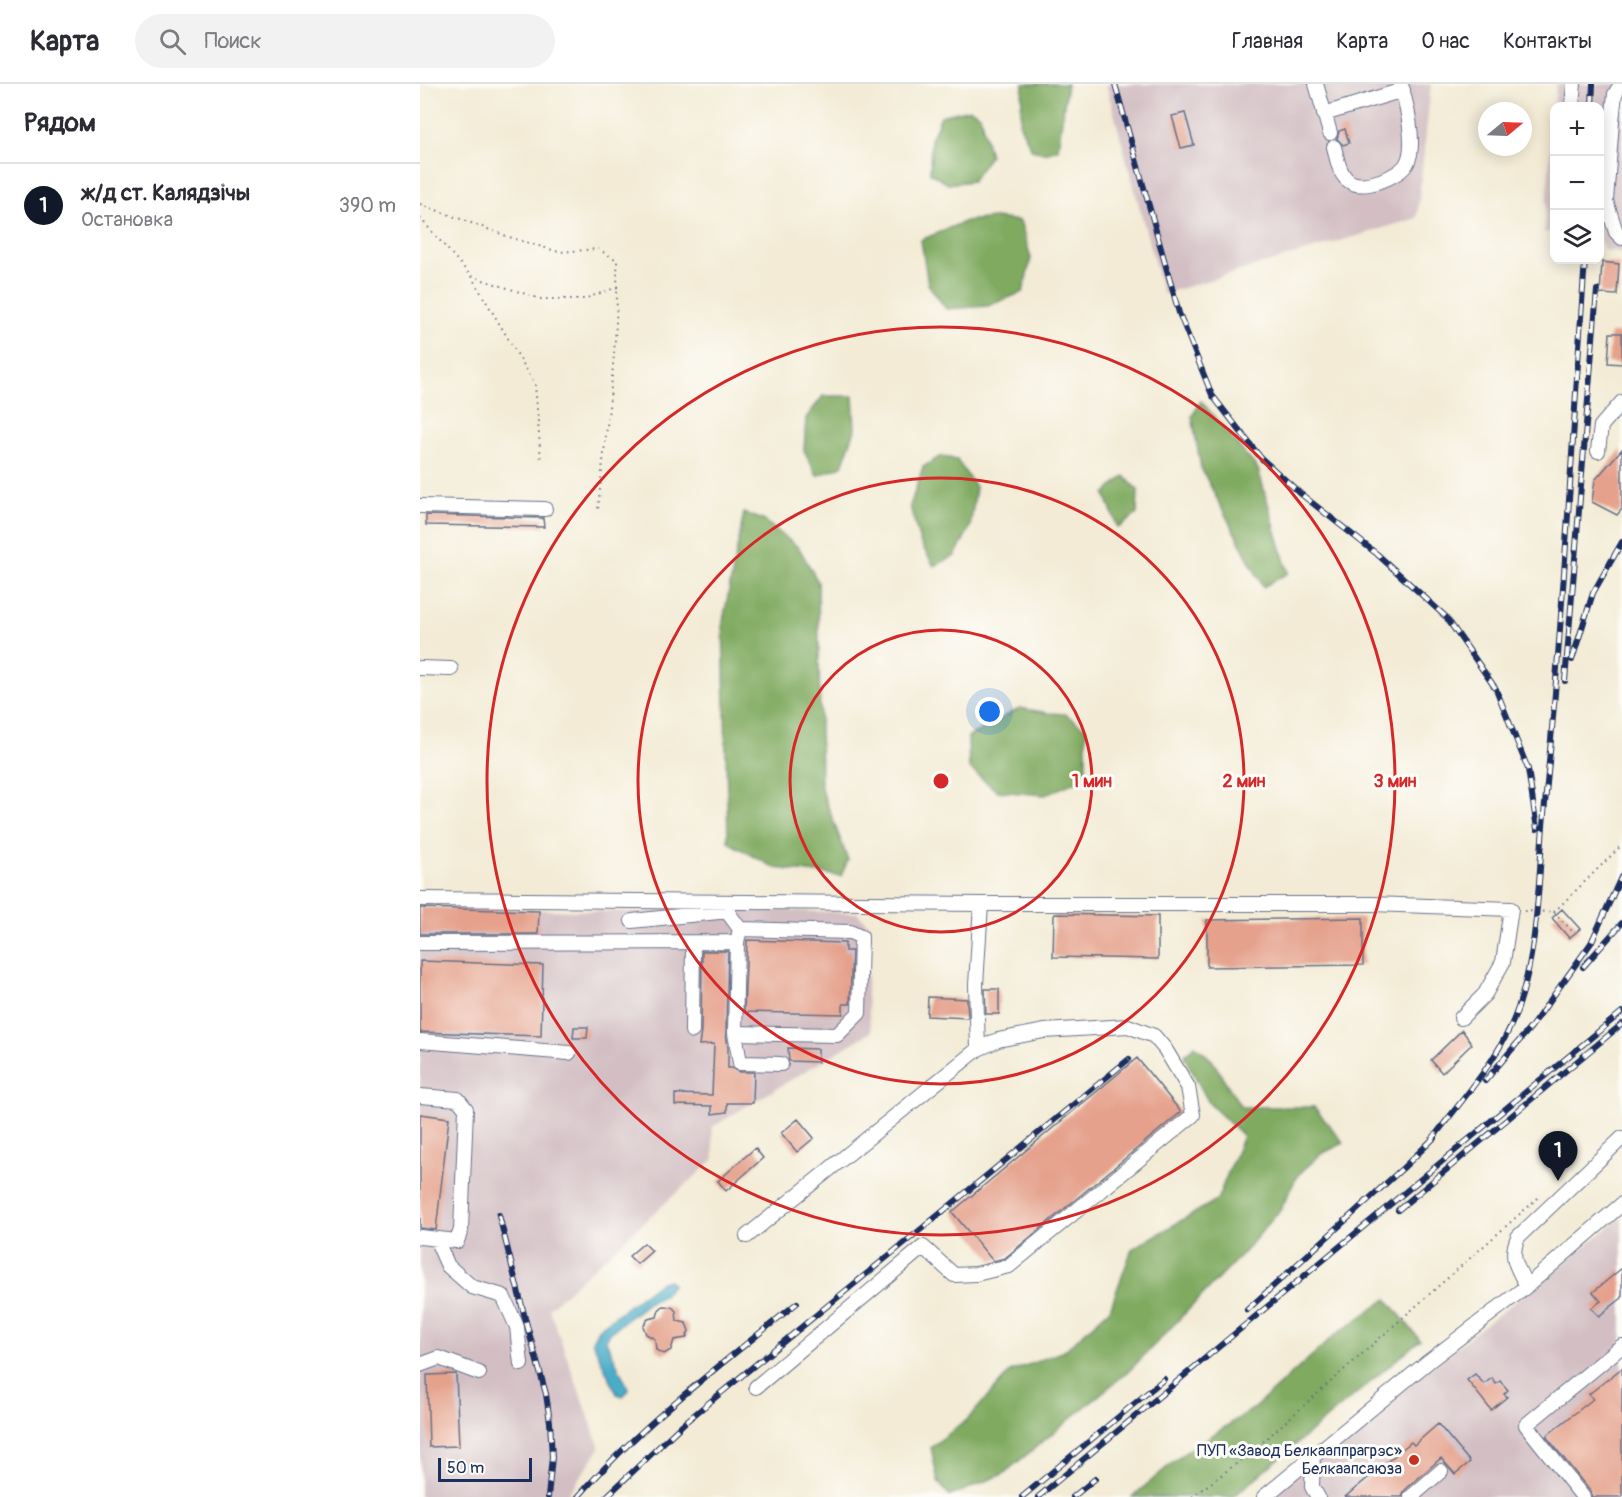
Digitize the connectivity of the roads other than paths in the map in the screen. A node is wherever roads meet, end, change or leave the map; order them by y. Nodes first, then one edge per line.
1 (1316, 84) edge
2 (1574, 84) edge
3 (1621, 84) edge
4 (1402, 87) edge
5 (1572, 102) edge
6 (1324, 114) junction
7 (1330, 133) dead end
8 (1334, 147) dead end
9 (1622, 238) edge
10 (1622, 402) edge
11 (1598, 451) dead end
12 (420, 507) edge
13 (545, 509) dead end
14 (420, 668) edge
15 (451, 669) dead end
16 (420, 899) edge
17 (981, 904) junction
18 (727, 906) junction
19 (632, 921) dead end
20 (739, 936) junction
21 (420, 943) edge
22 (693, 943) junction
23 (1461, 1018) dead end
24 (692, 1031) dead end
25 (735, 1033) junction
26 (420, 1041) edge
27 (978, 1049) junction
28 (569, 1053) dead end
29 (781, 1064) dead end
30 (420, 1096) edge
31 (1622, 1138) edge
32 (1622, 1204) edge
33 (747, 1236) dead end
34 (420, 1237) edge
35 (436, 1239) junction
36 (1527, 1286) junction
37 (1622, 1346) edge
38 (521, 1364) dead end
39 (420, 1365) edge
40 (479, 1373) dead end
41 (756, 1387) dead end
42 (1313, 1455) junction
43 (1441, 1472) dead end
44 (1264, 1497) edge
45 (1318, 1497) edge
46 (1411, 1497) edge
47 (1583, 1497) edge

1 - 6 street
2 - 5 street
3 - 9 street
4 - 6 street
4 - 8 street
6 - 7 street
10 - 11 street
12 - 13 street
14 - 15 street
16 - 18 street
17 - 18 street
17 - 23 street
17 - 27 street
18 - 19 street
18 - 20 street
20 - 22 street
20 - 25 street
20 - 25 street
21 - 22 street
22 - 24 street
25 - 29 street
26 - 28 street
27 - 33 street
27 - 41 street
30 - 35 street
31 - 36 street
32 - 36 street
34 - 35 street
35 - 38 street
36 - 42 street
37 - 47 street
39 - 40 street
42 - 44 street
42 - 45 street
43 - 46 street

